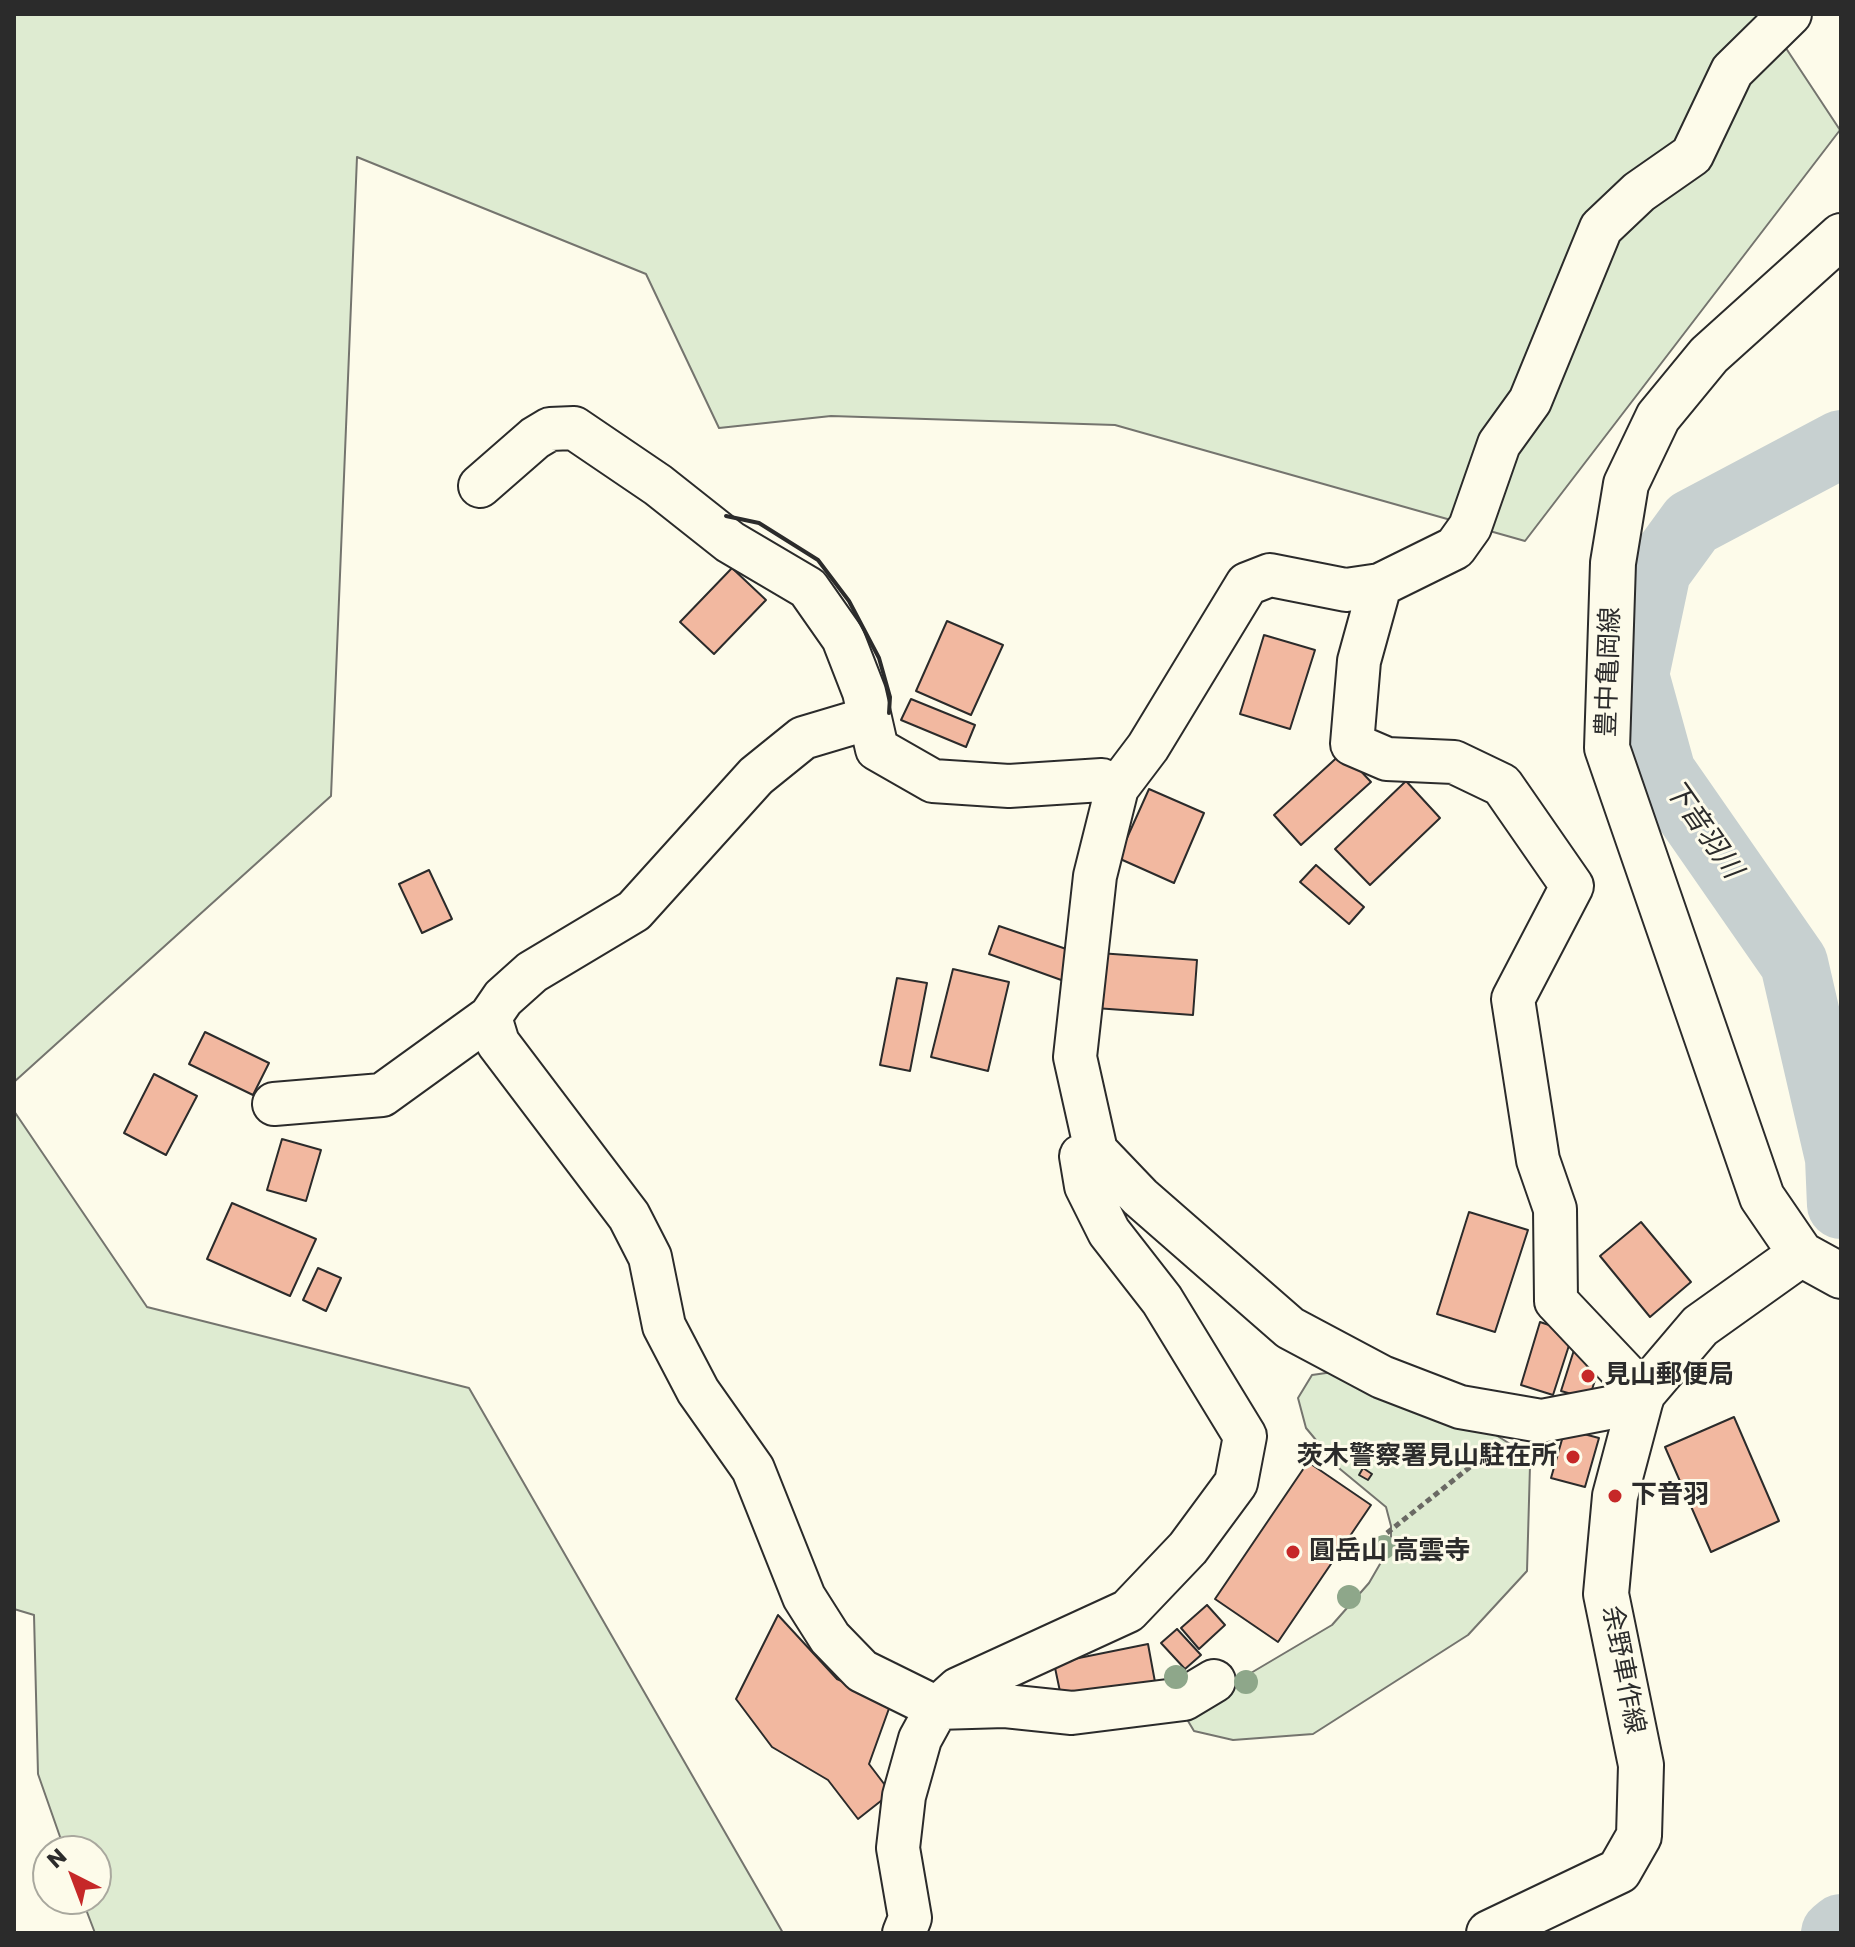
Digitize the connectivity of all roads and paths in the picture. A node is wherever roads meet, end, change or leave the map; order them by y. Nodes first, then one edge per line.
1 (1790, 14) edge
2 (1841, 236) edge
3 (480, 486) dead end
4 (1380, 585) junction
5 (870, 718) junction
6 (1117, 788) junction
7 (490, 1017) junction
8 (274, 1104) dead end
9 (1096, 1151) junction
10 (1823, 1266) edge
11 (1642, 1397) junction
12 (1531, 1419) junction
13 (1387, 1533) dead end
14 (1214, 1681) dead end
15 (937, 1708) junction
16 (904, 1933) edge
17 (1489, 1933) edge

1 - 4 street
2 - 10 main road, 豊中亀岡線
3 - 5 street
4 - 6 street
4 - 11 street
5 - 6 street
5 - 7 street
6 - 9 street
7 - 8 street
7 - 15 street
9 - 12 street
9 - 15 street
10 - 11 main road, 余野車作線
11 - 12 street
11 - 17 main road, 余野車作線
12 - 13 path
14 - 15 street
15 - 16 street

